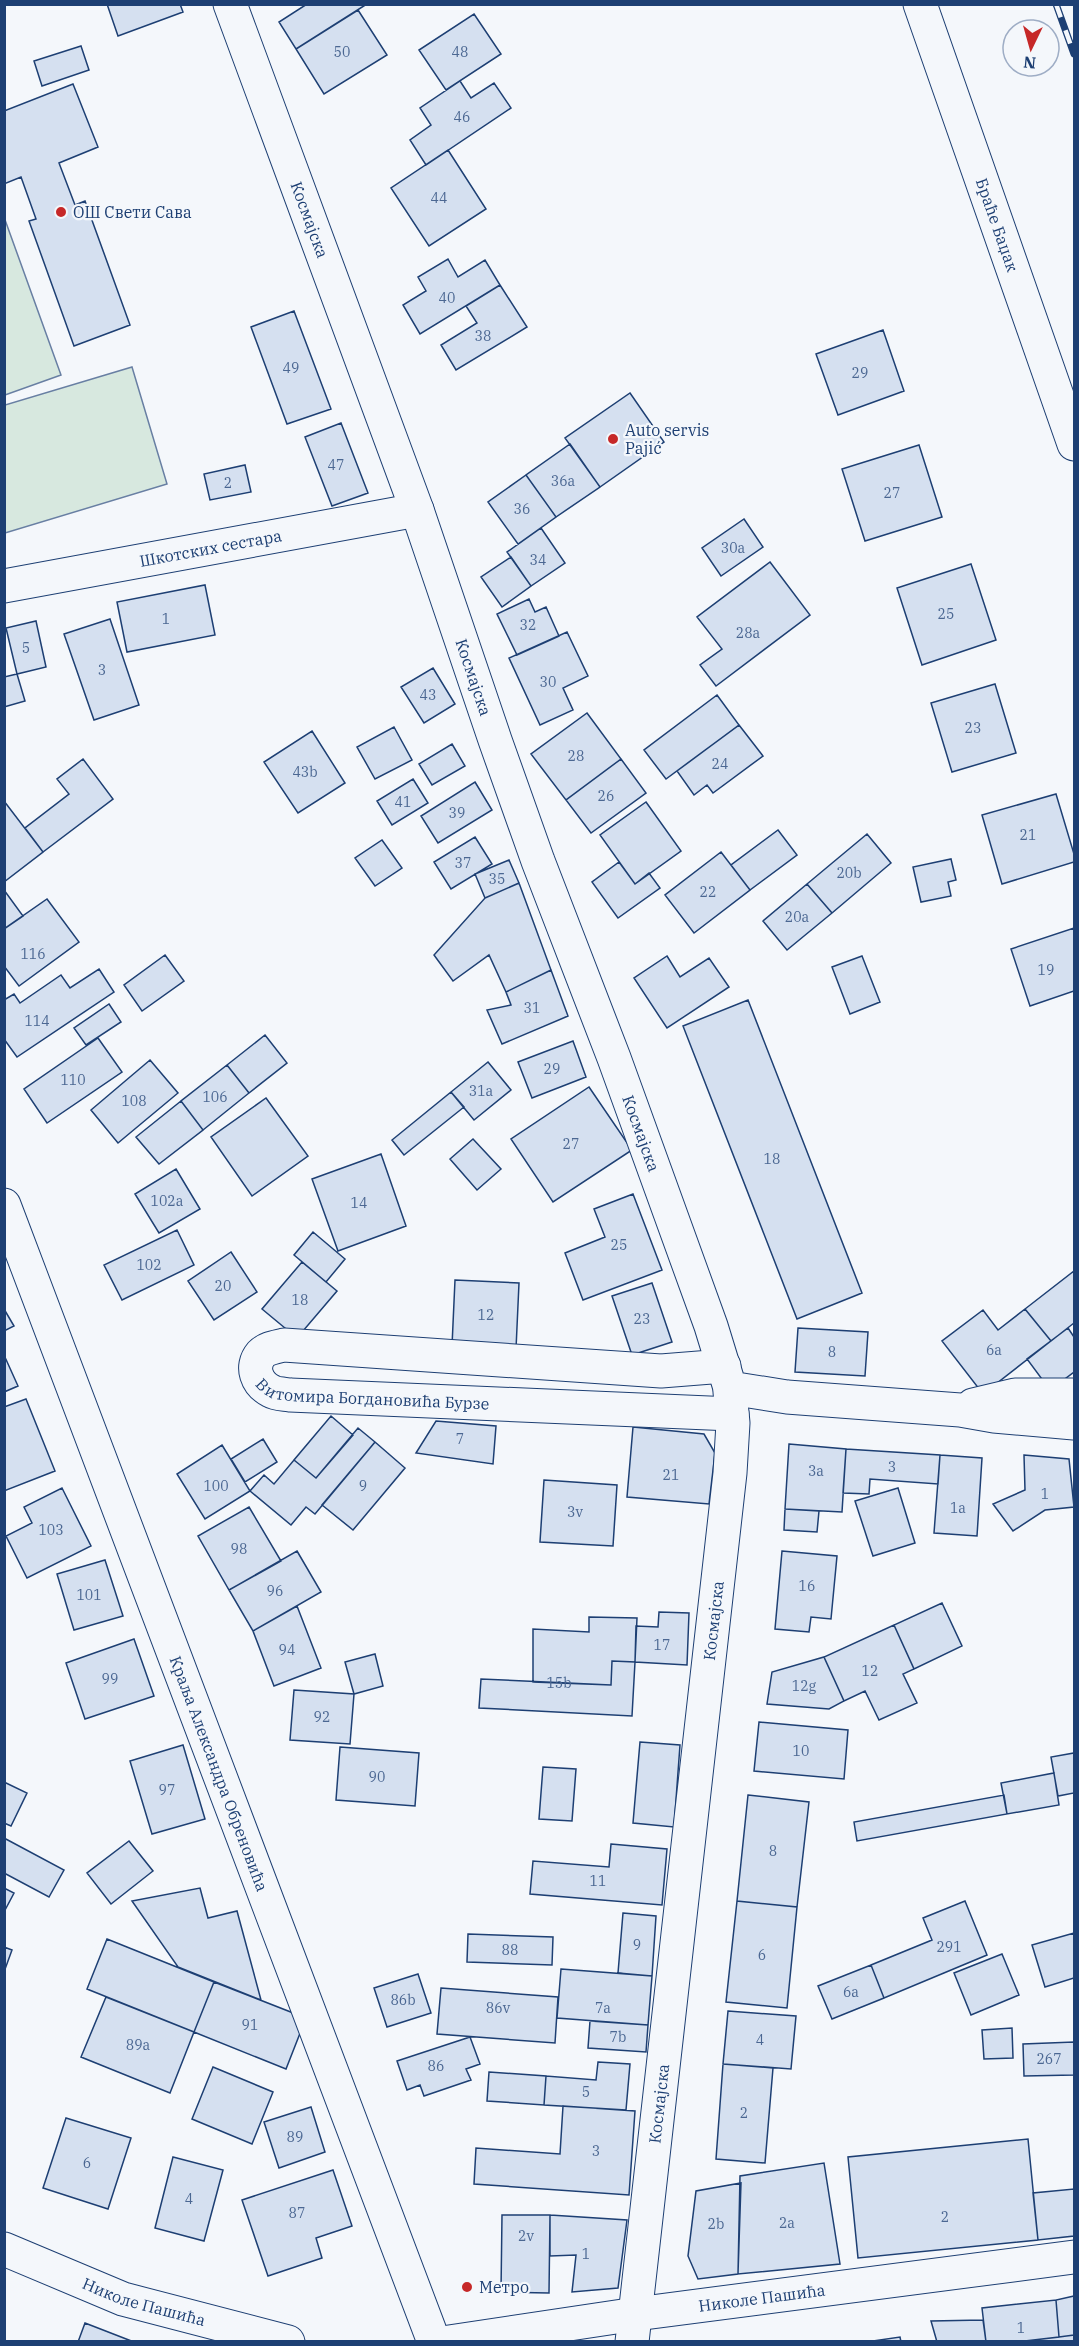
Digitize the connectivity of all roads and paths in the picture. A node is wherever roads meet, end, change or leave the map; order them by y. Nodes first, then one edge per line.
1 (230, 4) edge
2 (920, 4) edge
3 (1074, 444) edge
4 (417, 510) junction
5 (4, 586) edge
6 (4, 1205) edge
7 (729, 1389) junction
8 (1074, 1395) edge
9 (960, 1410) junction
10 (1074, 1423) edge
11 (4, 2249) edge
12 (1074, 2257) edge
13 (634, 2328) edge
14 (288, 2342) edge
15 (434, 2342) edge
16 (449, 2342) edge

1 - 4 street, Космајска
2 - 3 street, Браће Баџак
4 - 5 street, Шкотских сестара
4 - 7 street, Космајска
6 - 15 street, Краља Александра Обреновића
7 - 7 street, Витомира Богдановића Бурзе
7 - 9 street, Витомира Богдановића Бурзе
7 - 13 street, Космајска
8 - 9 street, Витомира Богдановића Бурзе
9 - 10 street, Витомира Богдановића Бурзе
11 - 14 street, Николе Пашића
12 - 13 street, Николе Пашића
13 - 16 street, Николе Пашића

